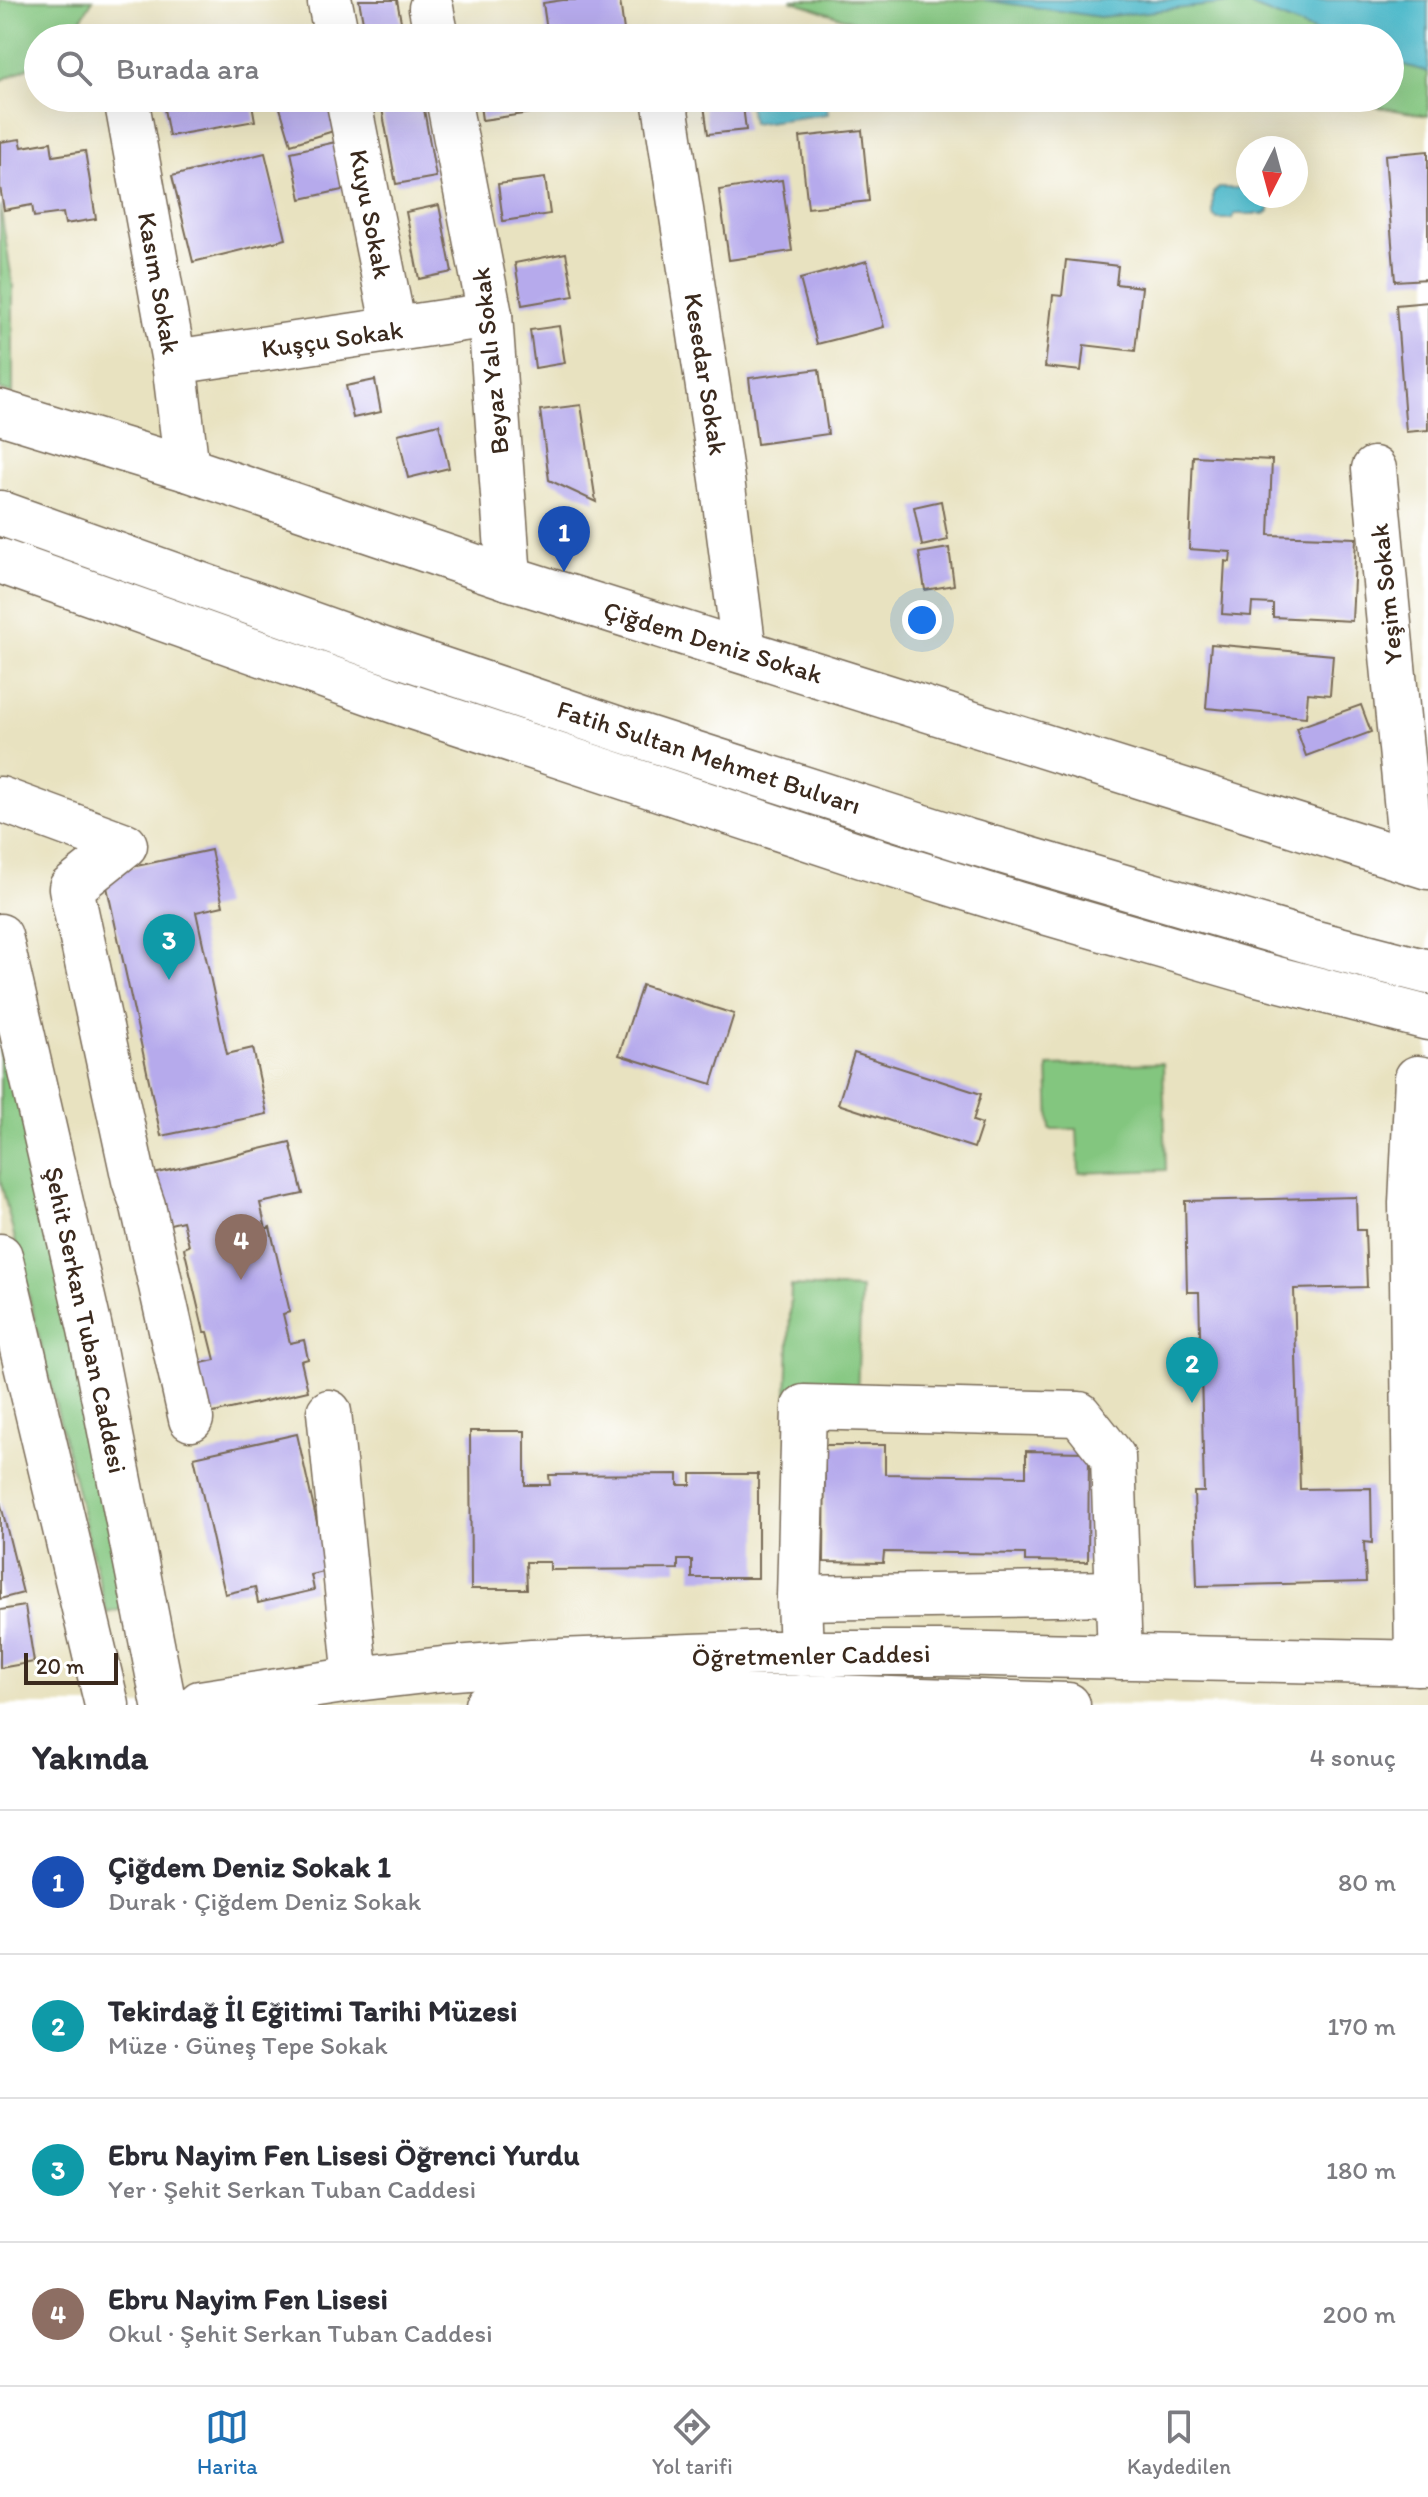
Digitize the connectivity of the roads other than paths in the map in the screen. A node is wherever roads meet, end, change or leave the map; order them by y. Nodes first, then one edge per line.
1 (129, 112) edge
2 (351, 112) edge
3 (451, 112) edge
4 (666, 112) edge
5 (490, 315) junction
6 (394, 329) junction
7 (174, 362) junction
8 (0, 412) edge
9 (187, 469) junction
10 (1374, 469) dead end
11 (0, 513) edge
12 (9, 576) edge
13 (509, 578) junction
14 (744, 651) junction
15 (0, 799) edge
16 (1420, 864) edge
17 (0, 936) edge
18 (1428, 972) edge
19 (1428, 1018) edge
20 (1422, 1079) edge
21 (1420, 1204) edge
22 (0, 1256) edge
23 (329, 1412) dead end
24 (191, 1419) dead end
25 (1118, 1593) junction
26 (799, 1598) junction
27 (801, 1654) junction
28 (1120, 1657) junction
29 (1422, 1663) edge
30 (356, 1679) junction
31 (535, 1689) edge
32 (107, 1705) edge
33 (164, 1705) edge
34 (198, 1705) edge
35 (487, 1705) edge
36 (1068, 1705) edge

1 - 7 main road, Kasım Sokak
2 - 6 main road, Kuyu Sokak
3 - 5 main road, Beyaz Yalı Sokak
4 - 14 main road, Kesedar Sokak
5 - 6 main road, Kuşçu Sokak
5 - 13 main road, Beyaz Yalı Sokak
6 - 7 main road, Kuşçu Sokak
7 - 9 main road, Kasım Sokak
8 - 9 main road, Çiğdem Deniz Sokak
9 - 13 main road, Çiğdem Deniz Sokak
10 - 16 main road, Yeşim Sokak
11 - 18 main road, Fatih Sultan Mehmet Bulvarı
12 - 19 main road, Fatih Sultan Mehmet Bulvarı
13 - 14 main road, Çiğdem Deniz Sokak
14 - 16 main road, Çiğdem Deniz Sokak
15 - 24 main road
17 - 33 main road, Şehit Serkan Tuban Caddesi
20 - 21 main road
21 - 29 main road
22 - 32 main road
23 - 30 main road
25 - 26 main road
25 - 26 main road
25 - 28 main road
26 - 27 main road
27 - 28 main road, Öğretmenler Caddesi
27 - 31 main road, Öğretmenler Caddesi
28 - 29 main road, Öğretmenler Caddesi
30 - 31 main road, Öğretmenler Caddesi
30 - 34 main road, Öğretmenler Caddesi
31 - 35 main road, Öğretmenler Caddesi
31 - 36 main road, Öğretmenler Caddesi

